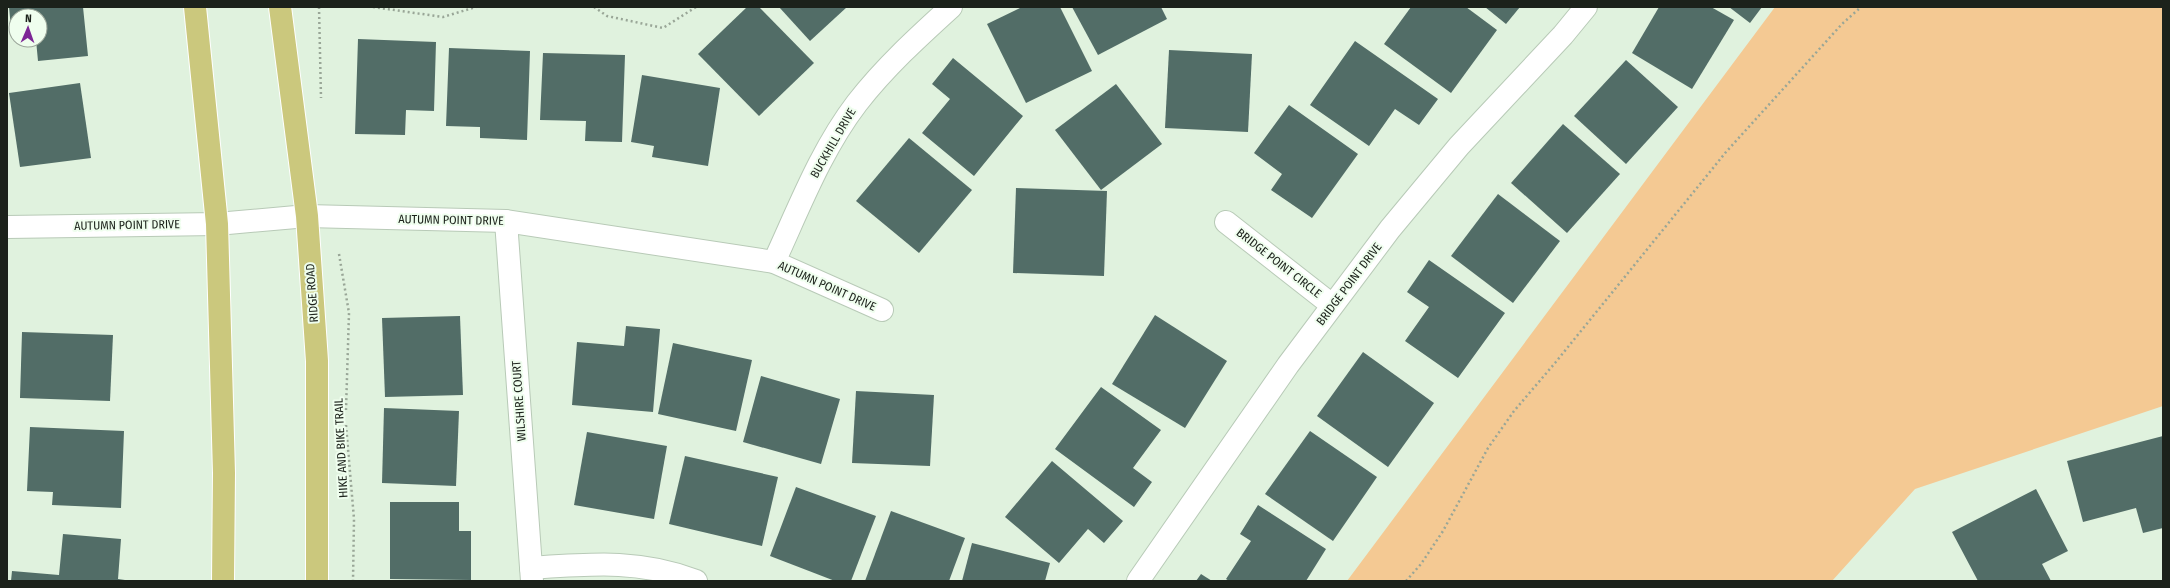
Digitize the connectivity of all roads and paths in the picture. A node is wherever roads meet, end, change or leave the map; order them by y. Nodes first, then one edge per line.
1 (195, 7) edge
2 (280, 7) edge
3 (373, 7) edge
4 (476, 7) edge
5 (594, 7) edge
6 (696, 7) edge
7 (951, 7) edge
8 (1586, 7) edge
9 (1861, 7) edge
10 (307, 216) junction
11 (506, 221) junction
12 (1226, 222) dead end
13 (217, 224) junction
14 (7, 227) edge
15 (774, 262) junction
16 (1332, 305) junction
17 (882, 310) dead end
18 (349, 313) dead end
19 (346, 416) dead end
20 (346, 424) dead end
21 (532, 574) edge
22 (223, 581) edge
23 (318, 581) edge
24 (353, 581) edge
25 (696, 581) edge
26 (1138, 581) edge
27 (1406, 581) edge

1 - 13 main road
2 - 10 main road, RIDGE ROAD
3 - 4 path
5 - 6 path
7 - 15 street, BUCKHILL DRIVE
8 - 16 street, BRIDGE POINT DRIVE
9 - 27 path
10 - 11 street, AUTUMN POINT DRIVE
10 - 13 street, AUTUMN POINT DRIVE
10 - 23 main road, RIDGE ROAD
11 - 15 street, AUTUMN POINT DRIVE
11 - 21 street, WILSHIRE COURT
12 - 16 street, BRIDGE POINT CIRCLE
13 - 14 street, AUTUMN POINT DRIVE
13 - 22 main road
15 - 17 street, AUTUMN POINT DRIVE
16 - 26 street, BRIDGE POINT DRIVE
18 - 19 path, HIKE AND BIKE TRAIL
20 - 24 path, HIKE AND BIKE TRAIL
21 - 25 street

